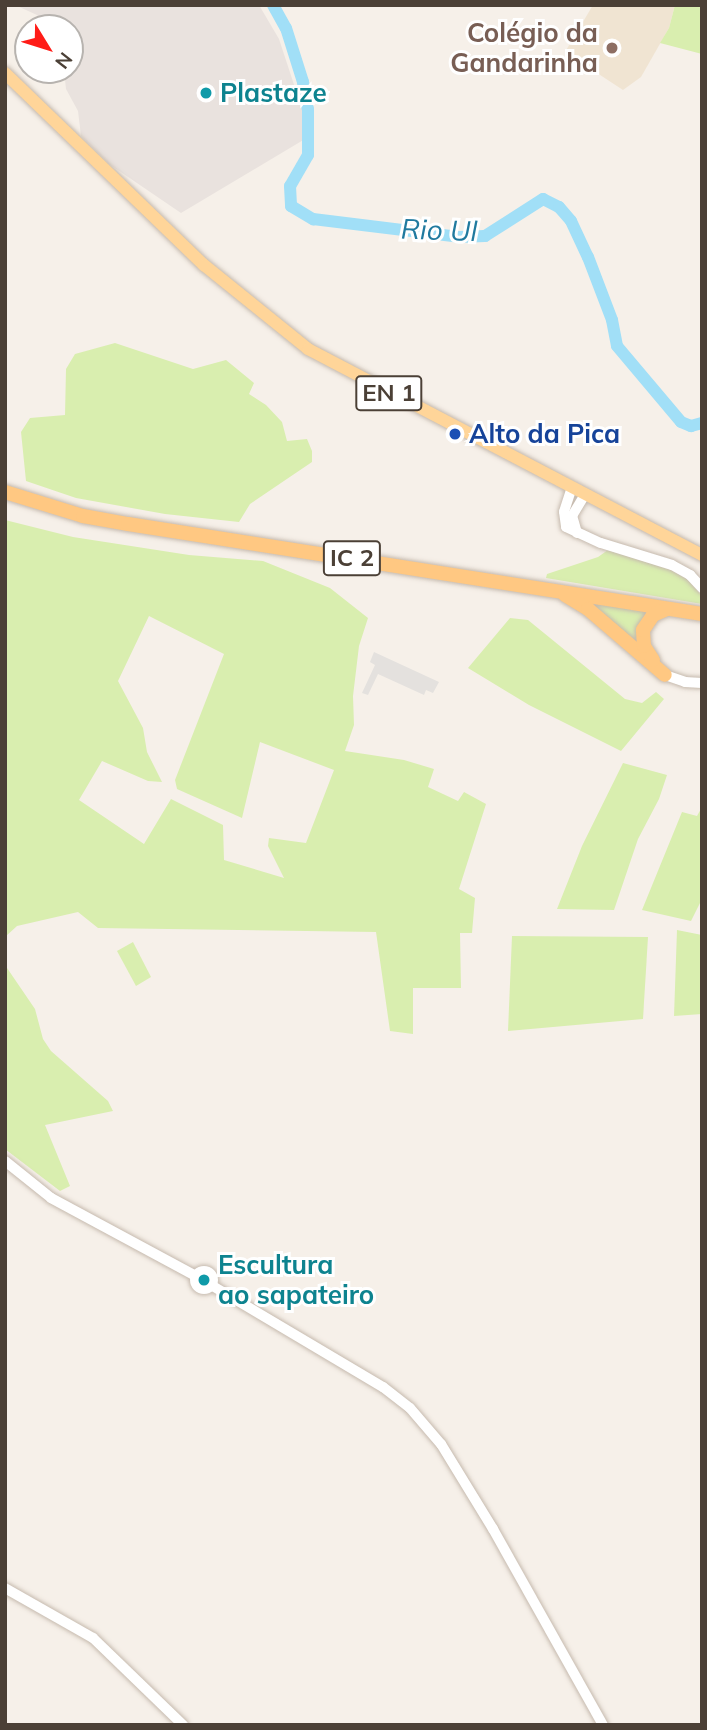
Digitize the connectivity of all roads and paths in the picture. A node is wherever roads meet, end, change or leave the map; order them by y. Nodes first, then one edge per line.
1 (5, 73) edge
2 (5, 486) edge
3 (572, 488) junction
4 (5, 492) edge
5 (585, 494) junction
6 (578, 534) junction
7 (702, 555) edge
8 (702, 587) edge
9 (557, 591) junction
10 (668, 608) junction
11 (702, 609) edge
12 (702, 614) edge
13 (665, 675) junction
14 (702, 683) edge
15 (5, 1161) edge
16 (5, 1588) edge
17 (183, 1725) edge
18 (603, 1725) edge

1 - 3 main road, EN 1
2 - 11 highway, IC 2
3 - 5 main road, EN 1
3 - 6 street
4 - 9 highway, IC 2
5 - 6 street
5 - 7 main road, EN 1
6 - 8 street
9 - 10 highway, IC 2
9 - 13 highway
10 - 12 highway, IC 2
10 - 13 highway
13 - 14 street
15 - 18 street
16 - 17 street

